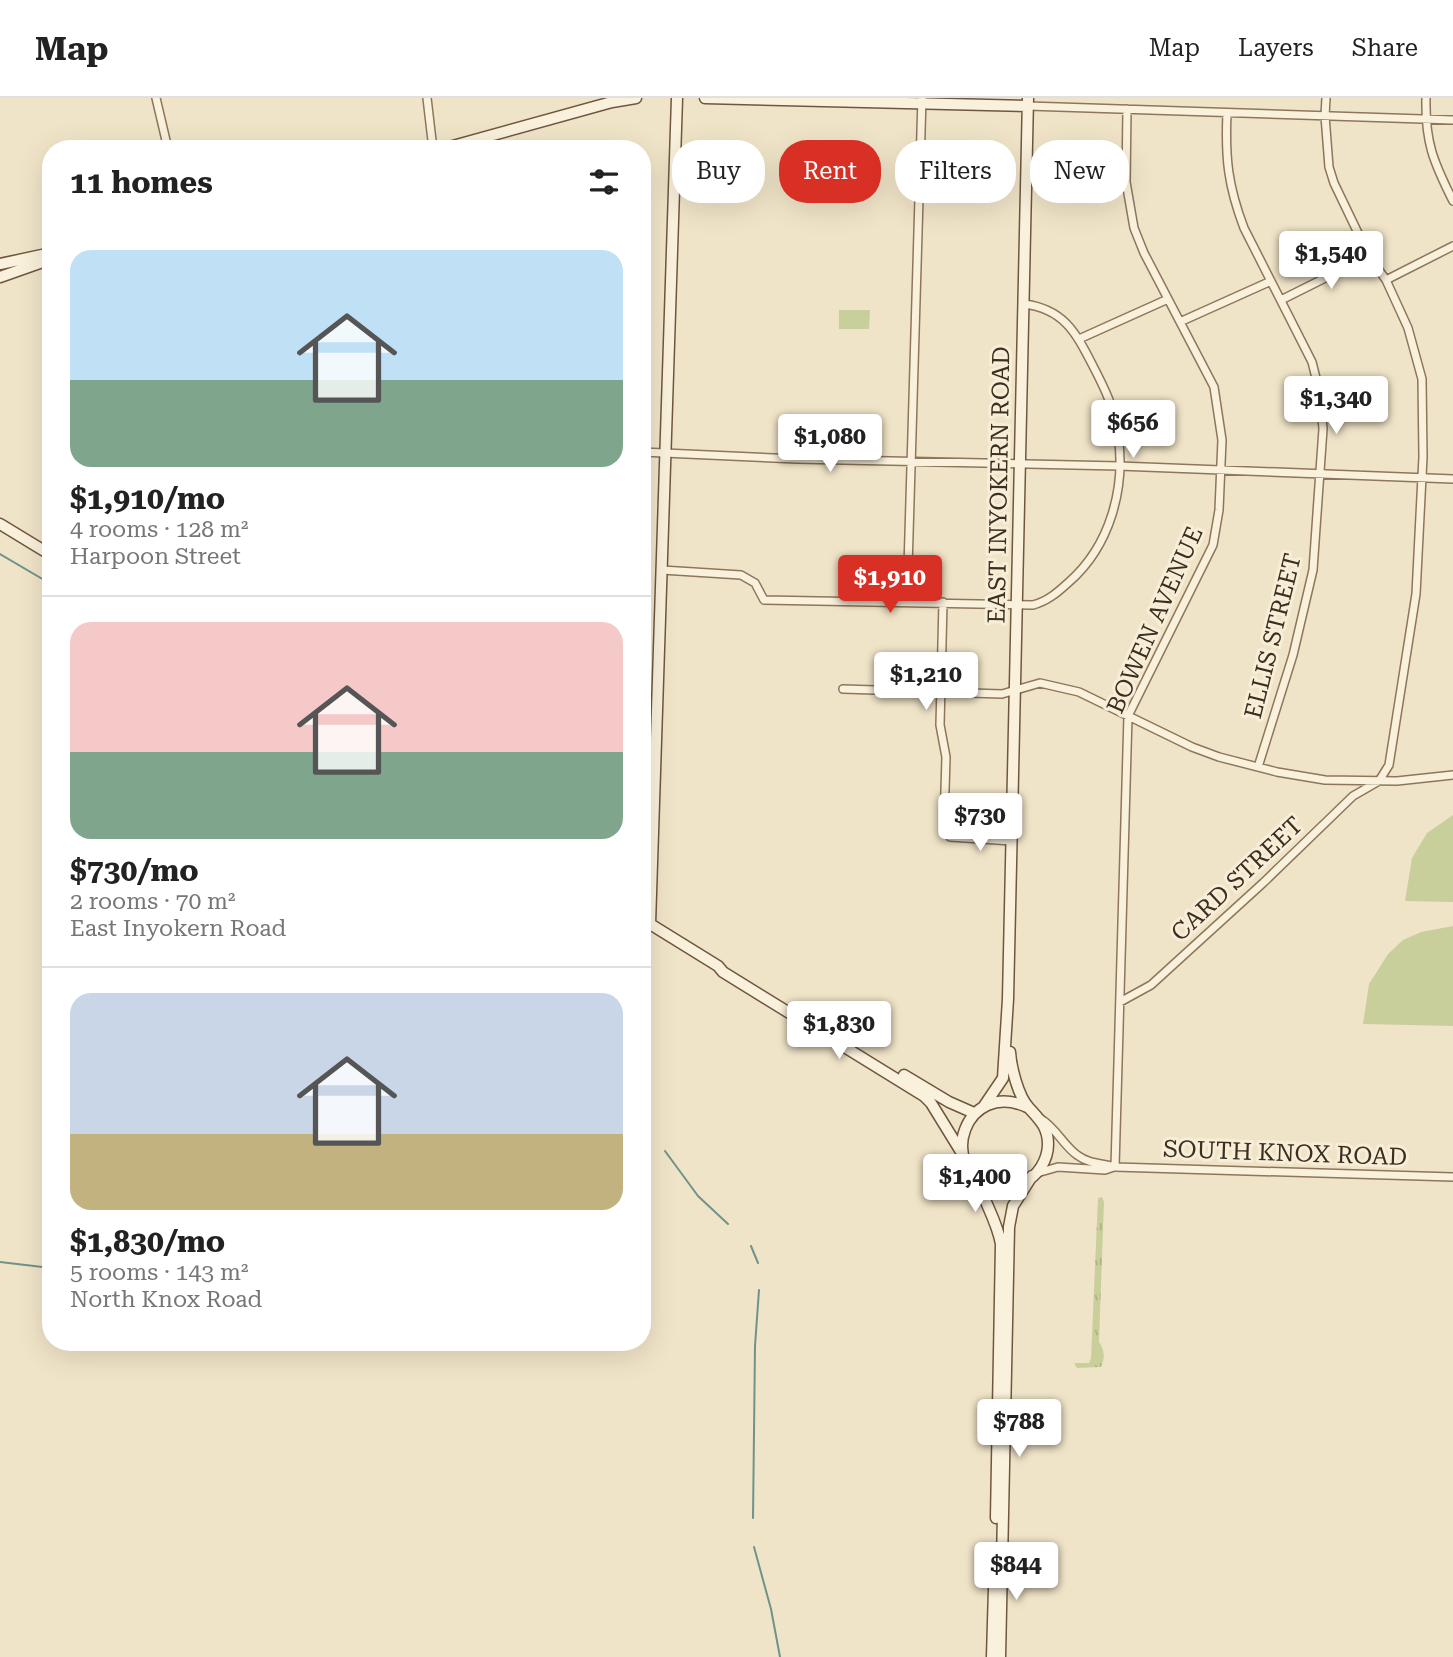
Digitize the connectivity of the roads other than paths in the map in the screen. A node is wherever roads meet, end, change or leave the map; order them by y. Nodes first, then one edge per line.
1 (156, 98) edge
2 (427, 98) edge
3 (636, 98) edge
4 (677, 98) edge
5 (705, 98) edge
6 (1326, 98) edge
7 (1426, 98) edge
8 (922, 101) edge
9 (1028, 102) edge
10 (1127, 109) junction
11 (1227, 113) junction
12 (1325, 116) junction
13 (1425, 119) junction
14 (1453, 120) edge
15 (166, 140) edge
16 (432, 140) edge
17 (475, 140) edge
18 (1453, 201) edge
19 (1453, 246) edge
20 (42, 255) edge
21 (1369, 256) junction
22 (42, 262) edge
23 (0, 264) edge
24 (0, 277) edge
25 (1386, 280) junction
26 (1270, 281) junction
27 (1168, 299) junction
28 (1281, 300) junction
29 (1024, 304) junction
30 (1182, 321) junction
31 (1079, 339) junction
32 (651, 453) edge
33 (666, 454) junction
34 (911, 461) junction
35 (1020, 464) junction
36 (1119, 466) junction
37 (1221, 470) junction
38 (1320, 475) junction
39 (1422, 478) junction
40 (1453, 479) edge
41 (0, 524) edge
42 (42, 550) edge
43 (662, 569) junction
44 (907, 601) junction
45 (943, 603) junction
46 (1017, 604) junction
47 (843, 689) dead end
48 (1016, 691) junction
49 (940, 693) junction
50 (1128, 716) junction
51 (1258, 767) junction
52 (1453, 775) edge
53 (1379, 781) junction
54 (651, 811) edge
55 (1012, 841) junction
56 (651, 924) edge
57 (718, 966) junction
58 (1009, 999) junction
59 (1119, 1002) junction
60 (984, 1105) junction
61 (1027, 1107) junction
62 (974, 1113) junction
63 (1040, 1119) junction
64 (963, 1155) junction
65 (1115, 1167) junction
66 (1033, 1175) junction
67 (977, 1177) junction
68 (1453, 1177) edge
69 (992, 1657) edge
70 (1000, 1657) edge

1 - 15 street
2 - 16 street
3 - 17 street
4 - 33 street
5 - 8 street
6 - 12 street
7 - 13 street
8 - 9 street
8 - 34 street
9 - 10 street
9 - 29 street, EAST INYOKERN ROAD
10 - 11 street
10 - 27 street, BOWEN AVENUE
11 - 12 street
11 - 26 street, ELLIS STREET
12 - 13 street
12 - 21 street
13 - 14 street
13 - 18 street
19 - 25 street
20 - 23 street
21 - 25 street
21 - 28 street
22 - 24 street
25 - 39 street
26 - 28 street, ELLIS STREET
26 - 30 street
27 - 30 street, BOWEN AVENUE
27 - 31 street
28 - 38 street, ELLIS STREET
29 - 31 street
29 - 35 street, EAST INYOKERN ROAD
30 - 37 street, BOWEN AVENUE
31 - 36 street
32 - 33 street
33 - 34 street
33 - 43 street
34 - 35 street
34 - 44 street
35 - 36 street
35 - 46 street, EAST INYOKERN ROAD
36 - 37 street
36 - 46 street
37 - 38 street
37 - 50 street, BOWEN AVENUE
38 - 39 street
38 - 51 street, ELLIS STREET
39 - 40 street
39 - 53 street
41 - 42 street
43 - 44 street
43 - 54 street
44 - 45 street
45 - 46 street
45 - 49 street
46 - 48 street, EAST INYOKERN ROAD
47 - 49 street
48 - 49 street
48 - 50 street
48 - 55 street, EAST INYOKERN ROAD
49 - 55 street
50 - 51 street
50 - 59 street, BOWEN AVENUE
51 - 53 street
52 - 53 street
53 - 59 street, CARD STREET
55 - 58 street, EAST INYOKERN ROAD
56 - 57 street
57 - 62 street
57 - 64 street
58 - 60 street, EAST INYOKERN ROAD
58 - 61 street, EAST INYOKERN ROAD
59 - 65 street, BOWEN AVENUE
60 - 61 street
60 - 62 street
61 - 63 street
62 - 64 street
63 - 65 street, SOUTH KNOX ROAD
63 - 66 street
64 - 67 street
65 - 66 street, SOUTH KNOX ROAD
65 - 68 street, SOUTH KNOX ROAD
66 - 67 street
66 - 70 street
67 - 69 street

